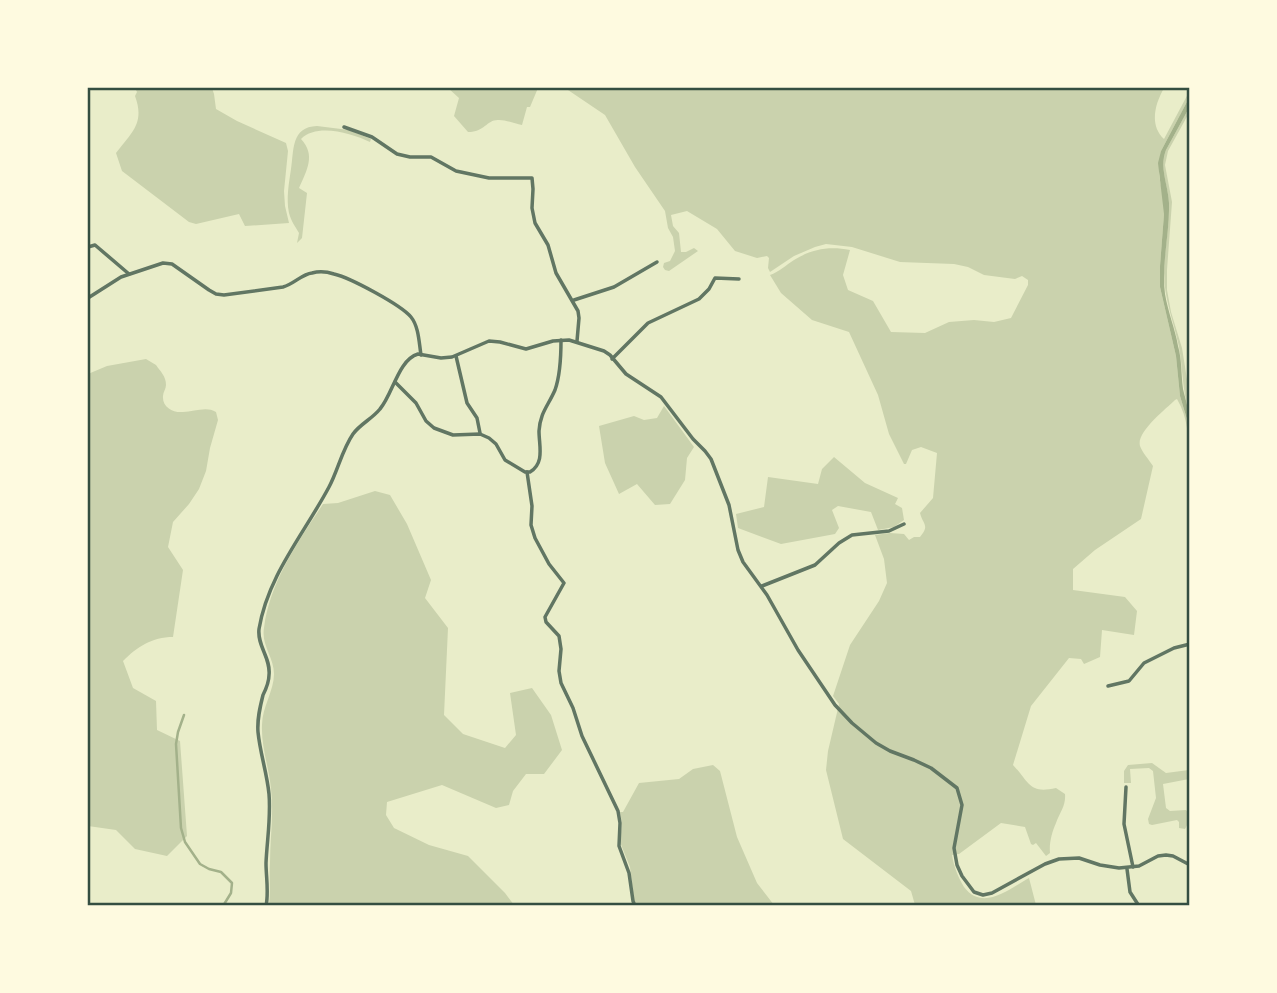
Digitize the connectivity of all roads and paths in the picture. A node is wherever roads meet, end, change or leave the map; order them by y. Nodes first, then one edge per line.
1 (344, 127) dead end
2 (88, 247) edge
3 (657, 262) dead end
4 (129, 274) junction
5 (739, 279) dead end
6 (88, 298) edge
7 (573, 300) junction
8 (561, 340) junction
9 (577, 341) junction
10 (421, 355) junction
11 (456, 356) junction
12 (612, 359) junction
13 (395, 382) junction
14 (480, 434) junction
15 (527, 472) junction
16 (904, 524) dead end
17 (761, 586) junction
18 (1189, 644) edge
19 (1108, 686) dead end
20 (1126, 787) dead end
21 (1189, 865) edge
22 (1130, 867) junction
23 (266, 905) edge
24 (635, 905) edge
25 (1139, 905) edge

1 - 7 street
2 - 4 street
3 - 7 street
4 - 6 street
4 - 10 street
5 - 12 street
7 - 9 street
8 - 9 street
8 - 11 street
8 - 15 street
9 - 12 street
10 - 11 street
10 - 13 street
11 - 14 street
12 - 17 street
13 - 14 street
13 - 23 street
14 - 15 street
15 - 24 street
16 - 17 street
17 - 22 street
18 - 19 street
20 - 22 street
21 - 22 street
22 - 25 street

